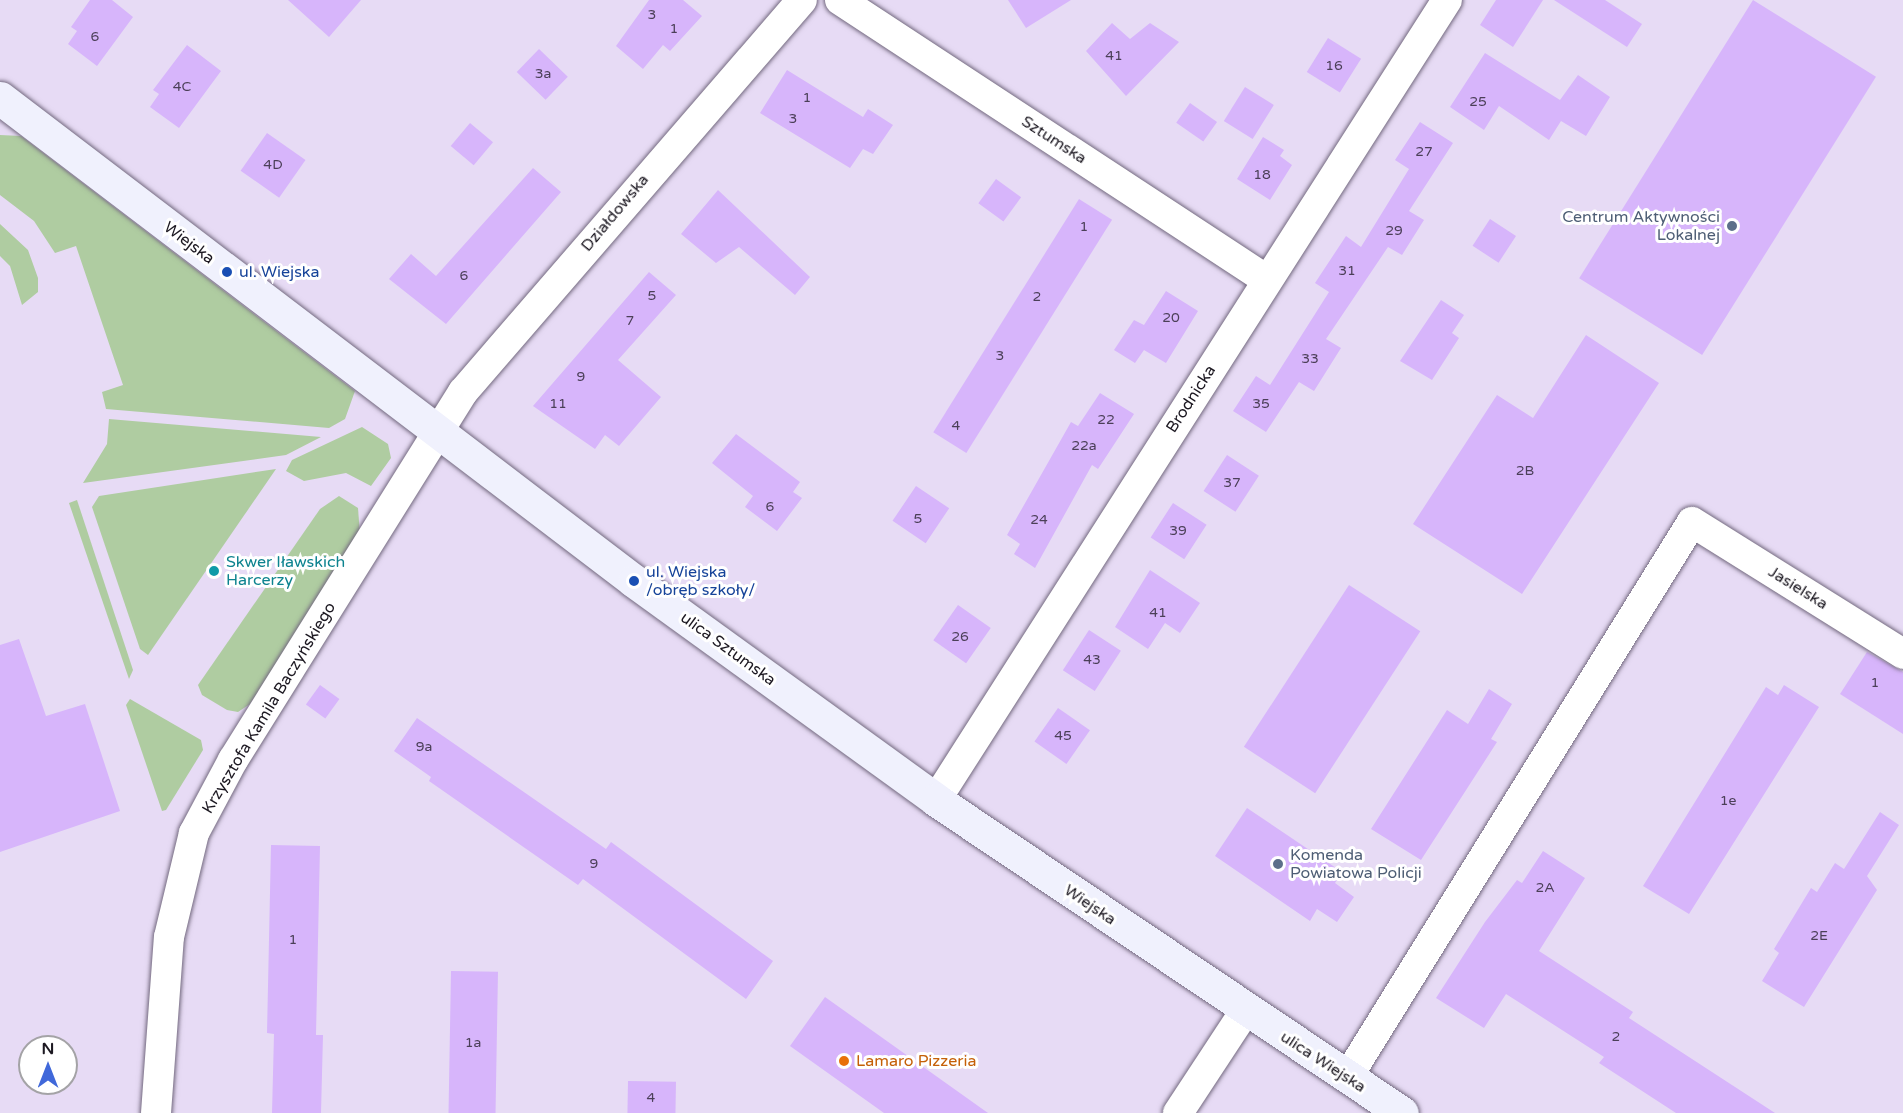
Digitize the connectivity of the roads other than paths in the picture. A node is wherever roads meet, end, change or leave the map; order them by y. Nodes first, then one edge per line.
1 (802, 0) edge
2 (840, 0) edge
3 (1447, 0) edge
4 (0, 98) edge
5 (1267, 280) junction
6 (435, 433) junction
7 (1903, 654) edge
8 (936, 800) junction
9 (1245, 1011) junction
10 (1347, 1078) junction
11 (156, 1113) edge
12 (1178, 1113) edge
13 (1402, 1113) edge

1 - 6 street, Działdowska
2 - 5 street, Sztumska
3 - 5 street, Brodnicka
4 - 6 street, Wiejska
5 - 8 street, Brodnicka
6 - 8 street, ulica Sztumska
6 - 11 street, Krzysztofa Kamila Baczyńskiego
7 - 10 street, Jasielska
8 - 9 street, Wiejska
9 - 10 street, ulica Wiejska
9 - 12 street
10 - 13 street, ulica Wiejska

